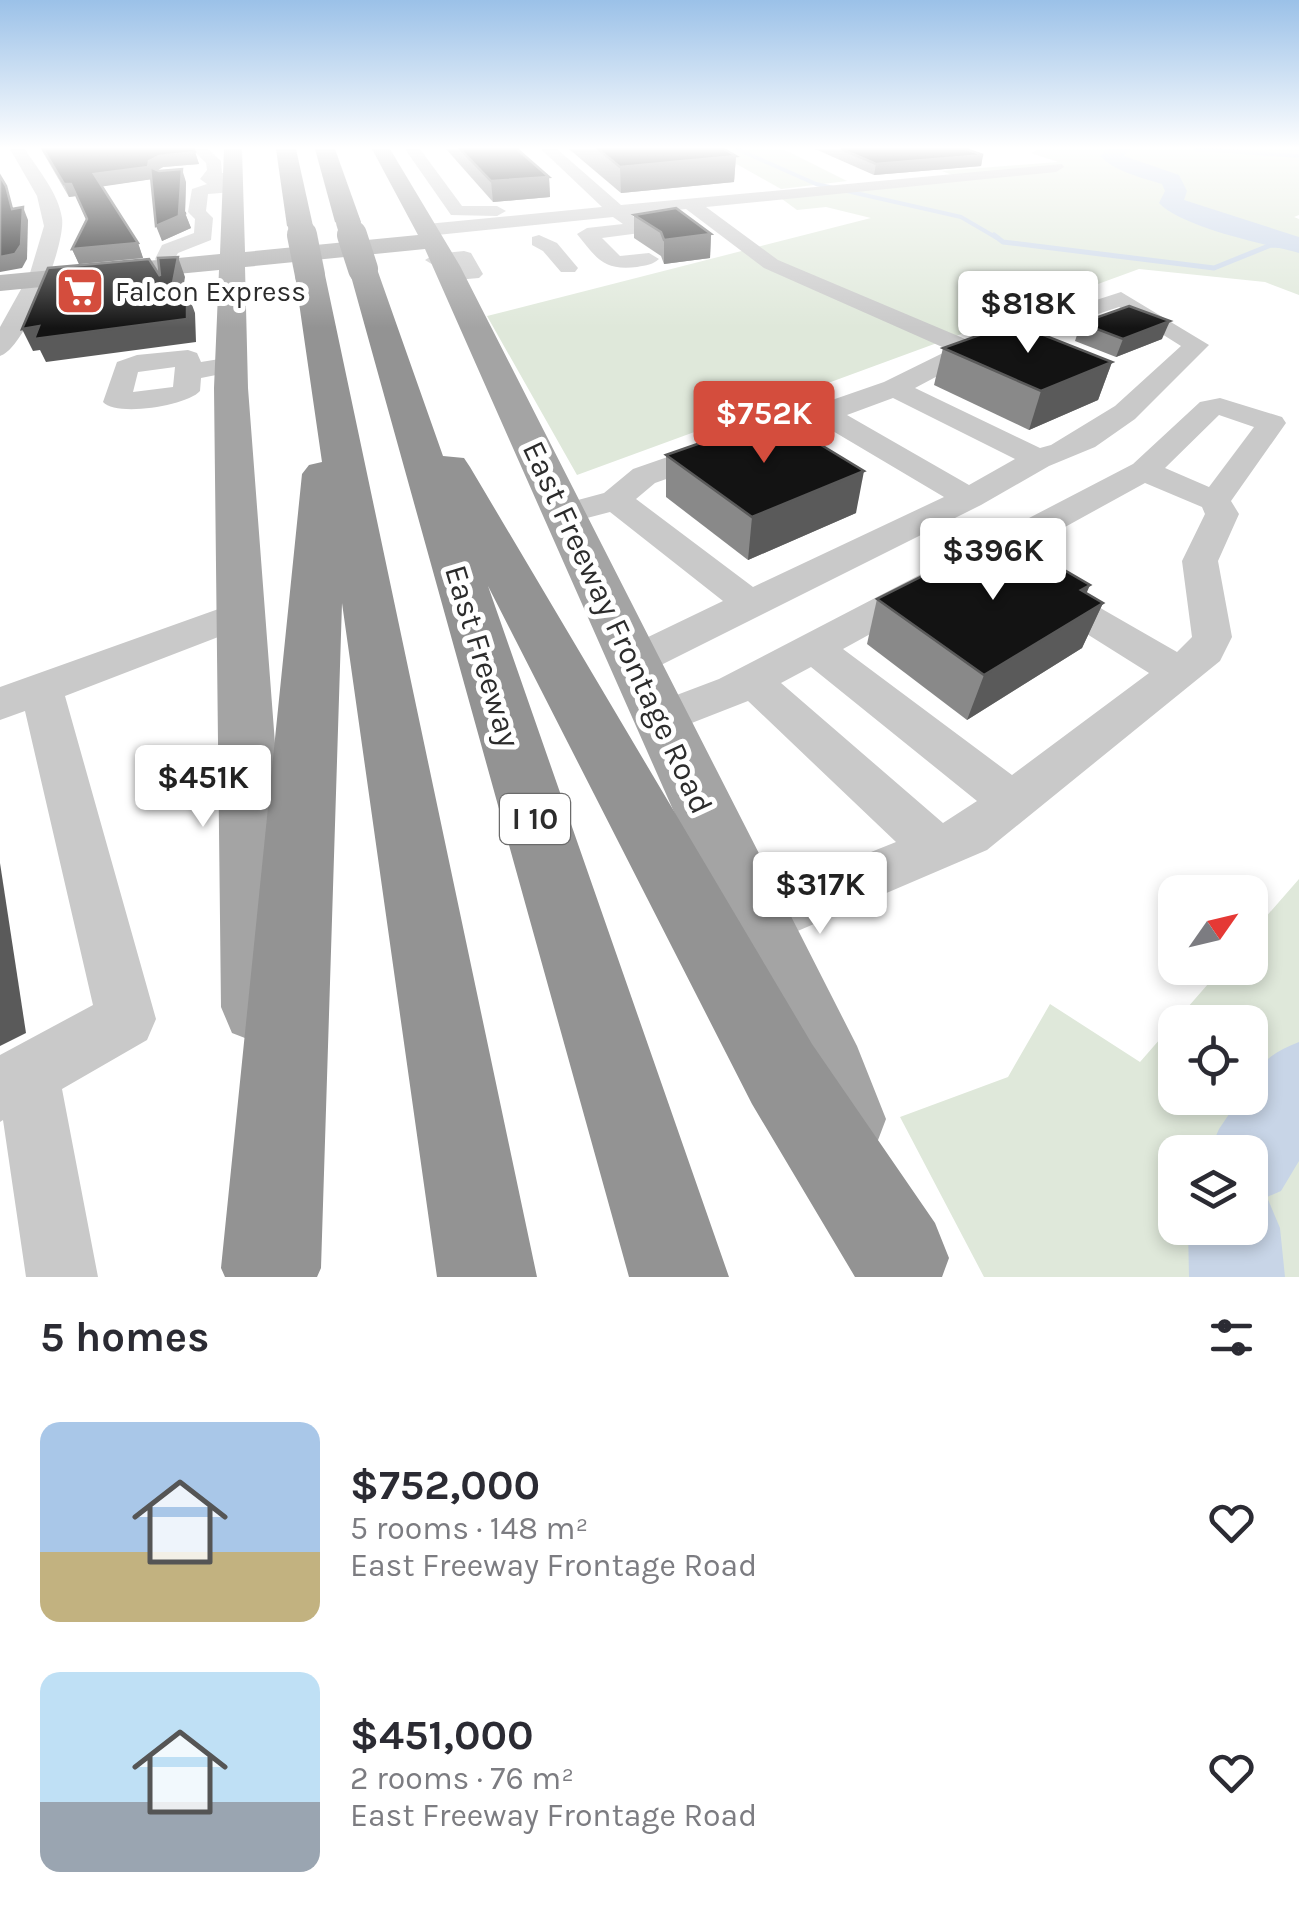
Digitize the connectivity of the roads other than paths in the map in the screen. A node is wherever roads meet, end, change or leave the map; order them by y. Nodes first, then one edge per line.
1 (49, 209) edge
2 (197, 209) edge
3 (230, 209) edge
4 (297, 209) edge
5 (344, 209) edge
6 (432, 209) edge
7 (455, 209) edge
8 (554, 209) edge
9 (598, 209) edge
10 (598, 209) edge
11 (614, 209) edge
12 (698, 209) edge
13 (204, 218) junction
14 (636, 228) junction
15 (470, 246) junction
16 (233, 249) junction
17 (720, 249) dead end
18 (165, 259) junction
19 (649, 259) dead end
20 (568, 268) dead end
21 (36, 279) junction
22 (0, 283) edge
23 (1001, 339) junction
24 (0, 348) edge
25 (969, 350) junction
26 (1036, 354) edge
27 (390, 361) junction
28 (1106, 383) edge
29 (894, 388) junction
30 (330, 391) junction
31 (1141, 398) junction
32 (824, 414) junction
33 (1038, 458) junction
34 (1144, 471) junction
35 (968, 498) junction
36 (616, 500) junction
37 (1214, 501) junction
38 (564, 514) junction
39 (986, 556) junction
40 (750, 603) junction
41 (238, 615) junction
42 (814, 648) junction
43 (1180, 672) junction
44 (751, 680) junction
45 (648, 690) junction
46 (20, 696) edge
47 (1012, 802) junction
48 (936, 848) junction
49 (758, 923) junction
50 (14, 1082) edge
51 (905, 1268) edge
52 (271, 1272) edge
53 (62, 1277) edge
54 (487, 1277) edge
55 (679, 1277) edge

1 - 21 street
2 - 13 street
3 - 16 main road
4 - 30 highway, bridge
5 - 27 highway, East Freeway / I 10, bridge
6 - 15 main road, East Freeway Frontage Road
7 - 8 street
9 - 15 street
10 - 15 street
11 - 14 street
12 - 25 street
13 - 16 street
13 - 18 street
14 - 17 street
14 - 19 street
15 - 16 main road
15 - 16 main road
15 - 20 street
15 - 38 main road, East Freeway Frontage Road
16 - 18 main road
16 - 21 main road
16 - 41 main road
18 - 21 main road
21 - 22 main road
21 - 24 street
23 - 25 street
23 - 26 street
23 - 31 street
25 - 29 street
27 - 51 highway
27 - 55 highway, East Freeway / I 10
28 - 31 street
29 - 32 street
29 - 33 street
30 - 52 highway
30 - 54 highway
31 - 33 street
32 - 35 street
32 - 36 street
33 - 35 street
34 - 37 street
34 - 37 street
34 - 39 street
35 - 40 street
36 - 38 street
36 - 40 street
37 - 43 street
38 - 45 main road, East Freeway Frontage Road
39 - 42 street
39 - 43 street
40 - 45 street
41 - 46 street
41 - 52 main road
42 - 44 street
42 - 47 street
43 - 47 street
44 - 45 street
44 - 48 street
45 - 49 main road, East Freeway Frontage Road
46 - 50 street
47 - 48 street
48 - 49 street
49 - 51 main road, East Freeway Frontage Road
50 - 53 street

